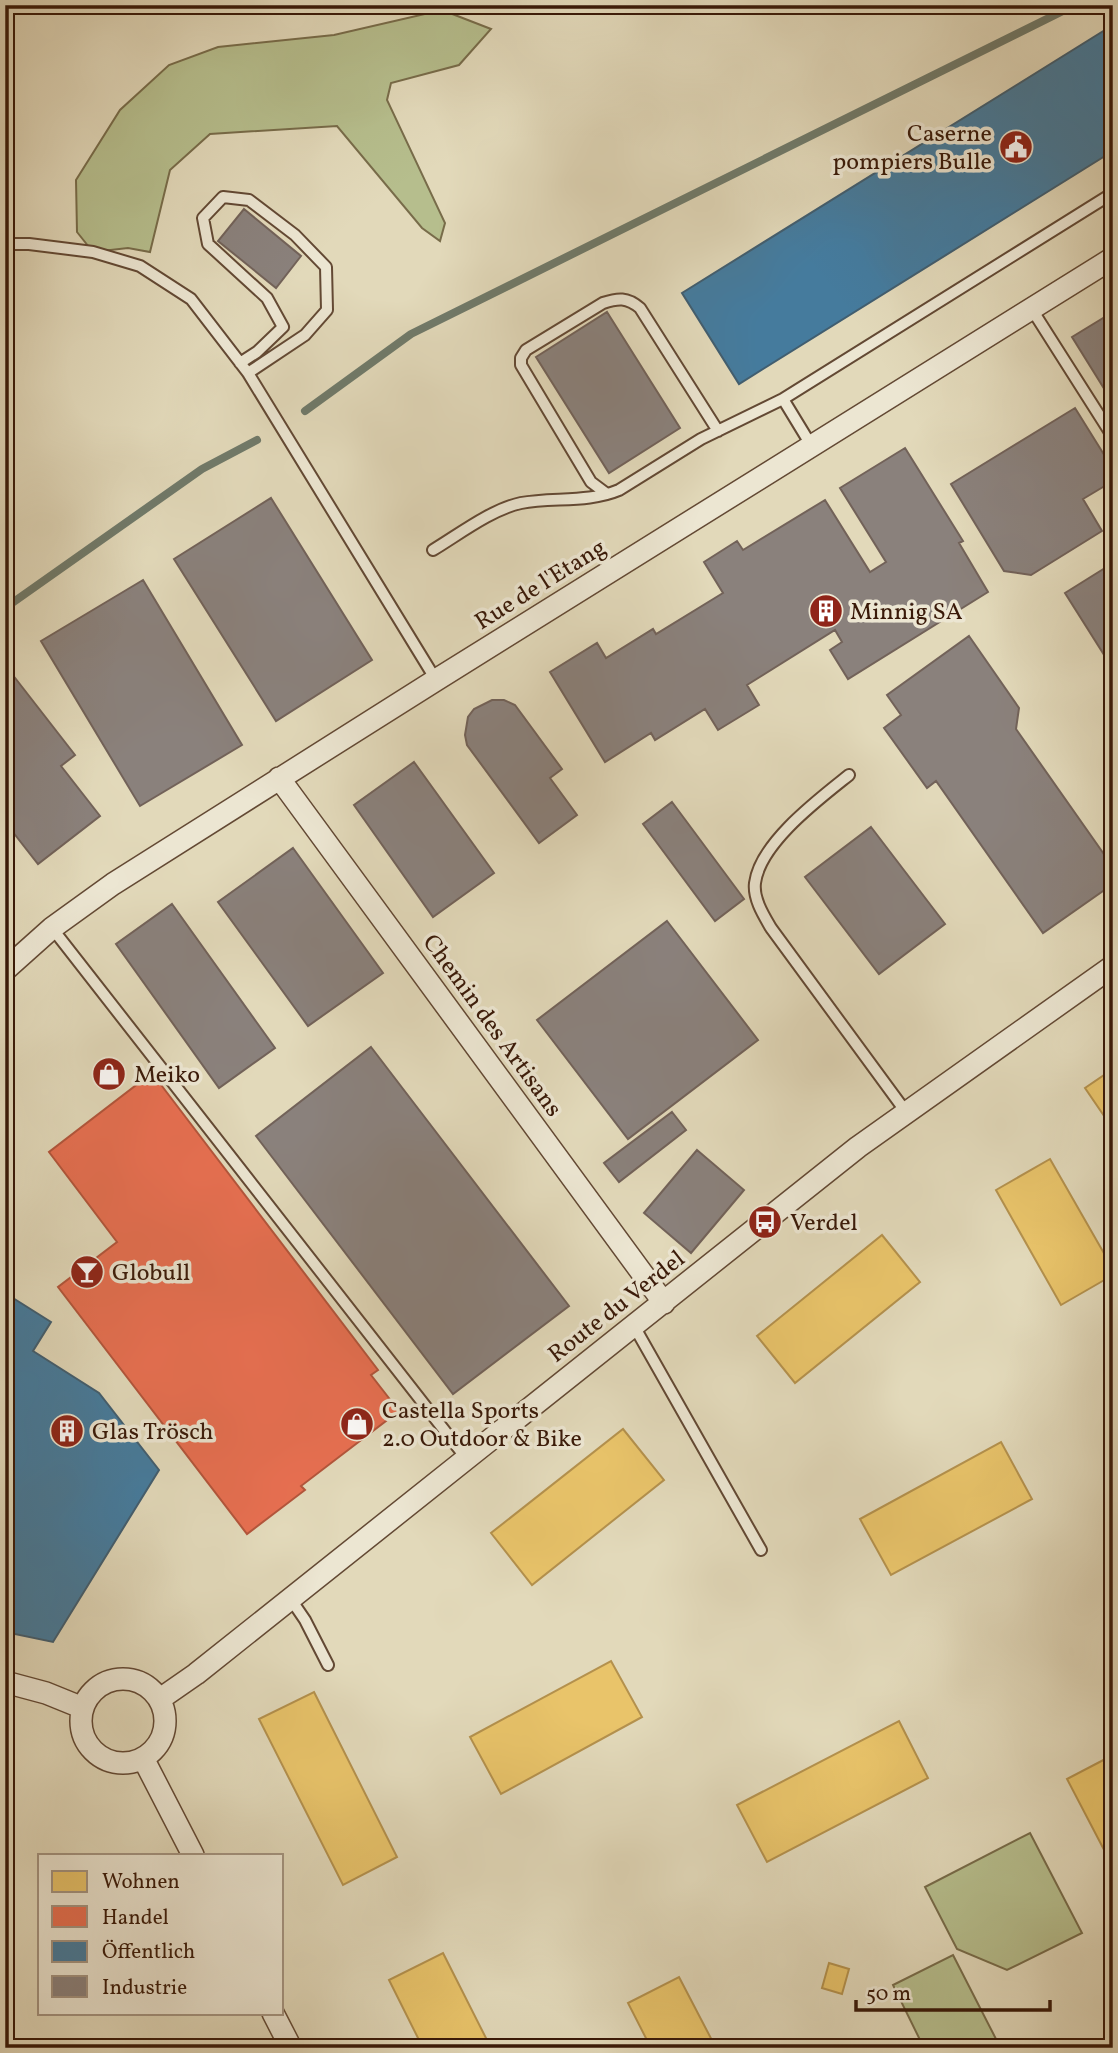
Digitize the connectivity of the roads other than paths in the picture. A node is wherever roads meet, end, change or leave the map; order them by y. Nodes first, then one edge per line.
1 (1113, 193) edge
2 (5, 244) edge
3 (1113, 258) edge
4 (1031, 308) junction
5 (240, 363) junction
6 (248, 373) junction
7 (783, 399) junction
8 (718, 431) junction
9 (1113, 437) edge
10 (811, 445) junction
11 (607, 494) junction
12 (433, 550) dead end
13 (436, 680) junction
14 (849, 775) dead end
15 (279, 778) junction
16 (52, 928) junction
17 (1113, 966) edge
18 (5, 970) edge
19 (906, 1112) junction
20 (664, 1303) junction
21 (634, 1325) junction
22 (466, 1458) junction
23 (761, 1549) dead end
24 (290, 1598) junction
25 (328, 1665) dead end
26 (5, 1682) edge
27 (160, 1699) junction
28 (83, 1708) junction
29 (143, 1758) junction
30 (192, 1854) edge
31 (274, 2014) edge
32 (291, 2048) edge

1 - 7 lane
2 - 5 lane
3 - 4 street, Rue de l'Etang
4 - 9 lane
4 - 10 street, Rue de l'Etang
5 - 6 lane
5 - 6 lane
6 - 13 lane
7 - 8 lane
7 - 10 lane
8 - 11 lane
8 - 11 lane
10 - 13 street, Rue de l'Etang
11 - 12 lane
13 - 15 street, Rue de l'Etang
14 - 19 lane
15 - 16 street, Rue de l'Etang
15 - 20 street, Chemin des Artisans
16 - 18 street, Rue de l'Etang
16 - 22 lane
17 - 19 street, Route du Verdel
19 - 20 street, Route du Verdel
20 - 21 street, Route du Verdel
21 - 22 street, Route du Verdel
21 - 23 lane
22 - 24 street, Route du Verdel
24 - 25 lane
24 - 27 street, Route du Verdel
26 - 28 street
27 - 28 street
27 - 29 street
28 - 29 street
29 - 30 street
31 - 32 street

